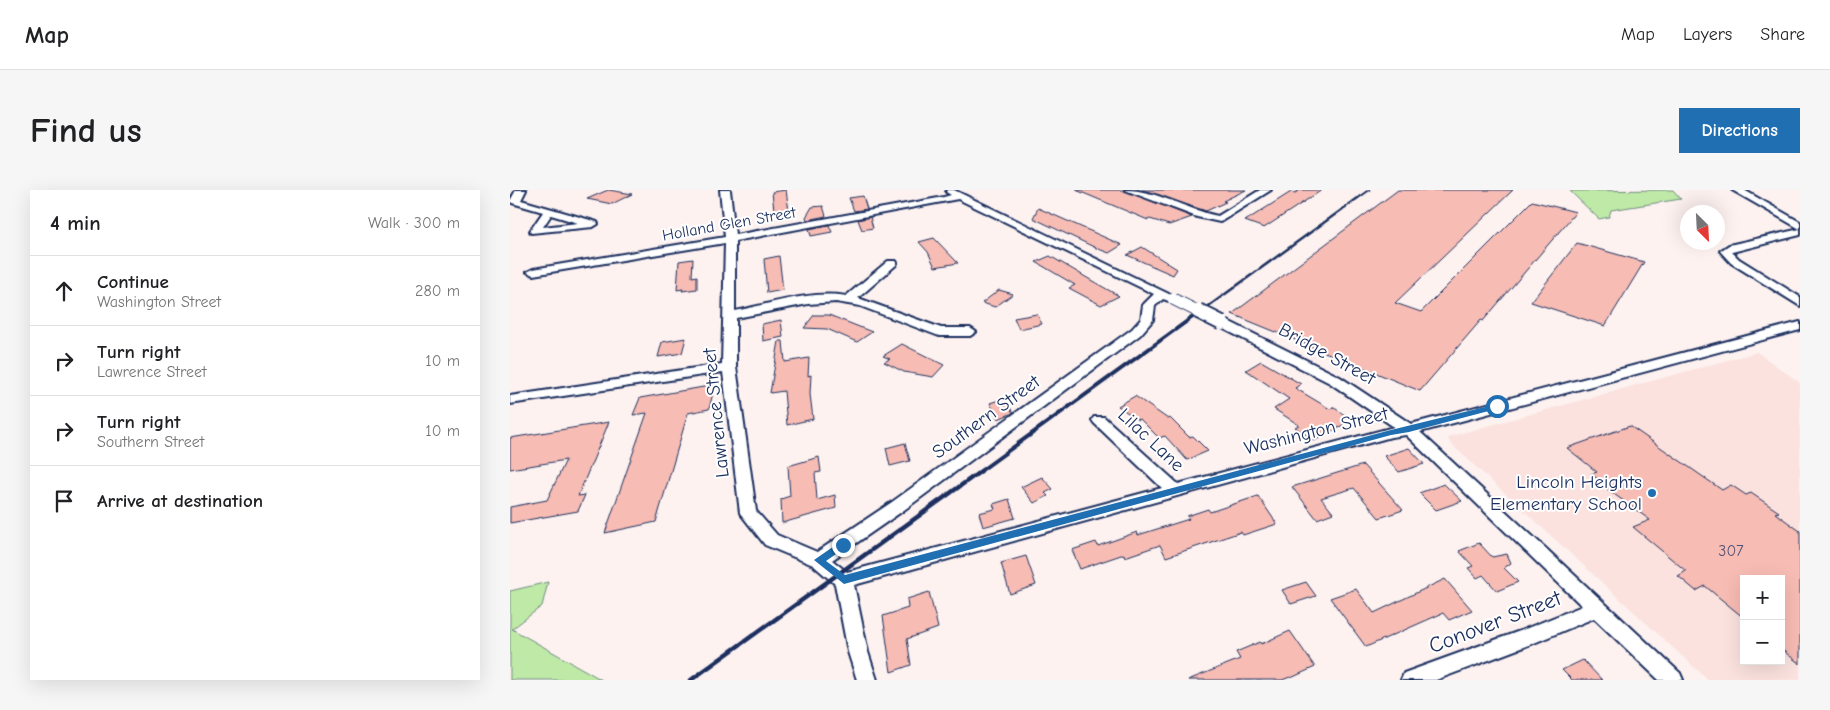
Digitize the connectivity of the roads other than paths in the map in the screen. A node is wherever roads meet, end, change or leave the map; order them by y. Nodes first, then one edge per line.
1 (521, 190) edge
2 (725, 190) edge
3 (947, 190) edge
4 (1130, 190) edge
5 (1266, 190) edge
6 (1737, 190) edge
7 (959, 196) junction
8 (549, 210) junction
9 (1800, 226) edge
10 (1800, 232) edge
11 (730, 240) junction
12 (892, 263) dead end
13 (533, 272) dead end
14 (1167, 297) junction
15 (850, 299) junction
16 (1800, 302) edge
17 (728, 316) junction
18 (1800, 326) edge
19 (970, 332) dead end
20 (729, 367) junction
21 (510, 400) edge
22 (1099, 420) dead end
23 (1409, 430) junction
24 (1175, 490) junction
25 (819, 560) junction
26 (844, 580) junction
27 (1596, 608) junction
28 (867, 680) edge
29 (1411, 680) edge
30 (1673, 680) edge

1 - 8 street
2 - 11 street, Lawrence Street
3 - 7 street, Bridge Street
4 - 5 street
6 - 9 street
7 - 11 street, Holland Glen Street
7 - 14 street, Bridge Street
8 - 8 street
10 - 16 street
11 - 13 street, Holland Glen Street
11 - 17 street, Lawrence Street
12 - 15 street
14 - 23 street, Bridge Street, bridge
14 - 25 street, Southern Street
15 - 17 street
15 - 19 street
17 - 20 street, Lawrence Street
18 - 23 street, Washington Street
20 - 21 street
20 - 25 street, Lawrence Street
22 - 24 street, Lilac Lane
23 - 24 street, Washington Street
23 - 27 street, Bridge Street
24 - 26 street, Washington Street
25 - 26 street, Lawrence Street
26 - 28 street
27 - 29 street, Conover Street
27 - 30 street, Bridge Street

